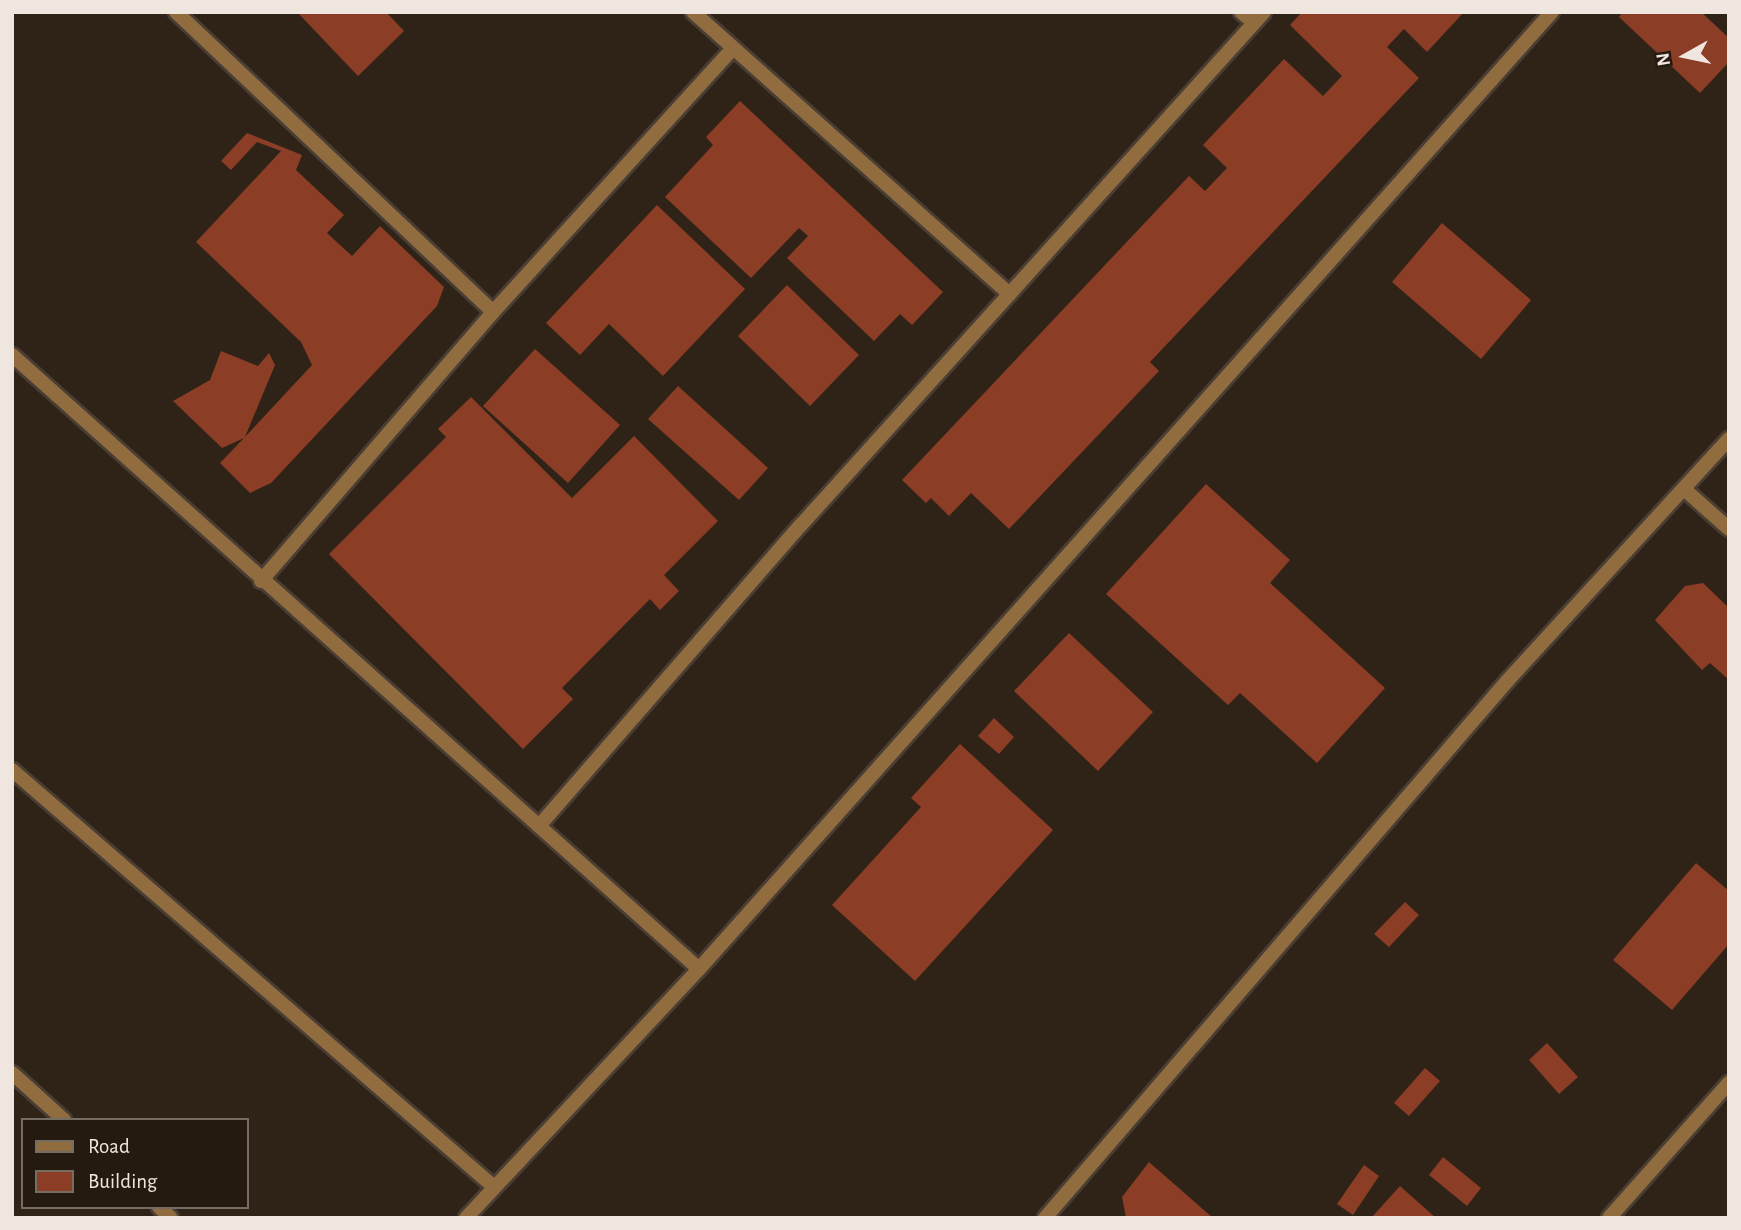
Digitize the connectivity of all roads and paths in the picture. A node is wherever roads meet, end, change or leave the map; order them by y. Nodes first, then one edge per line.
1 (176, 12) edge
2 (693, 12) edge
3 (1241, 12) edge
4 (1552, 12) edge
5 (1259, 18) edge
6 (732, 49) junction
7 (1009, 294) junction
8 (493, 312) junction
9 (12, 355) edge
10 (1729, 439) edge
11 (1684, 489) junction
12 (1729, 529) edge
13 (261, 581) junction
14 (12, 770) edge
15 (539, 826) junction
16 (699, 969) junction
17 (12, 1073) edge
18 (1729, 1083) edge
19 (62, 1118) edge
20 (494, 1187) junction
21 (466, 1218) edge
22 (1045, 1218) edge
23 (1609, 1218) edge

1 - 8 street
2 - 6 street
3 - 5 street
4 - 16 street
5 - 7 street
6 - 7 street
6 - 8 street
7 - 15 street
8 - 13 street
9 - 13 street
10 - 11 street
11 - 12 street
11 - 22 street
13 - 15 street
14 - 20 street
15 - 16 street
16 - 20 street
17 - 19 street
18 - 23 street
20 - 21 street

